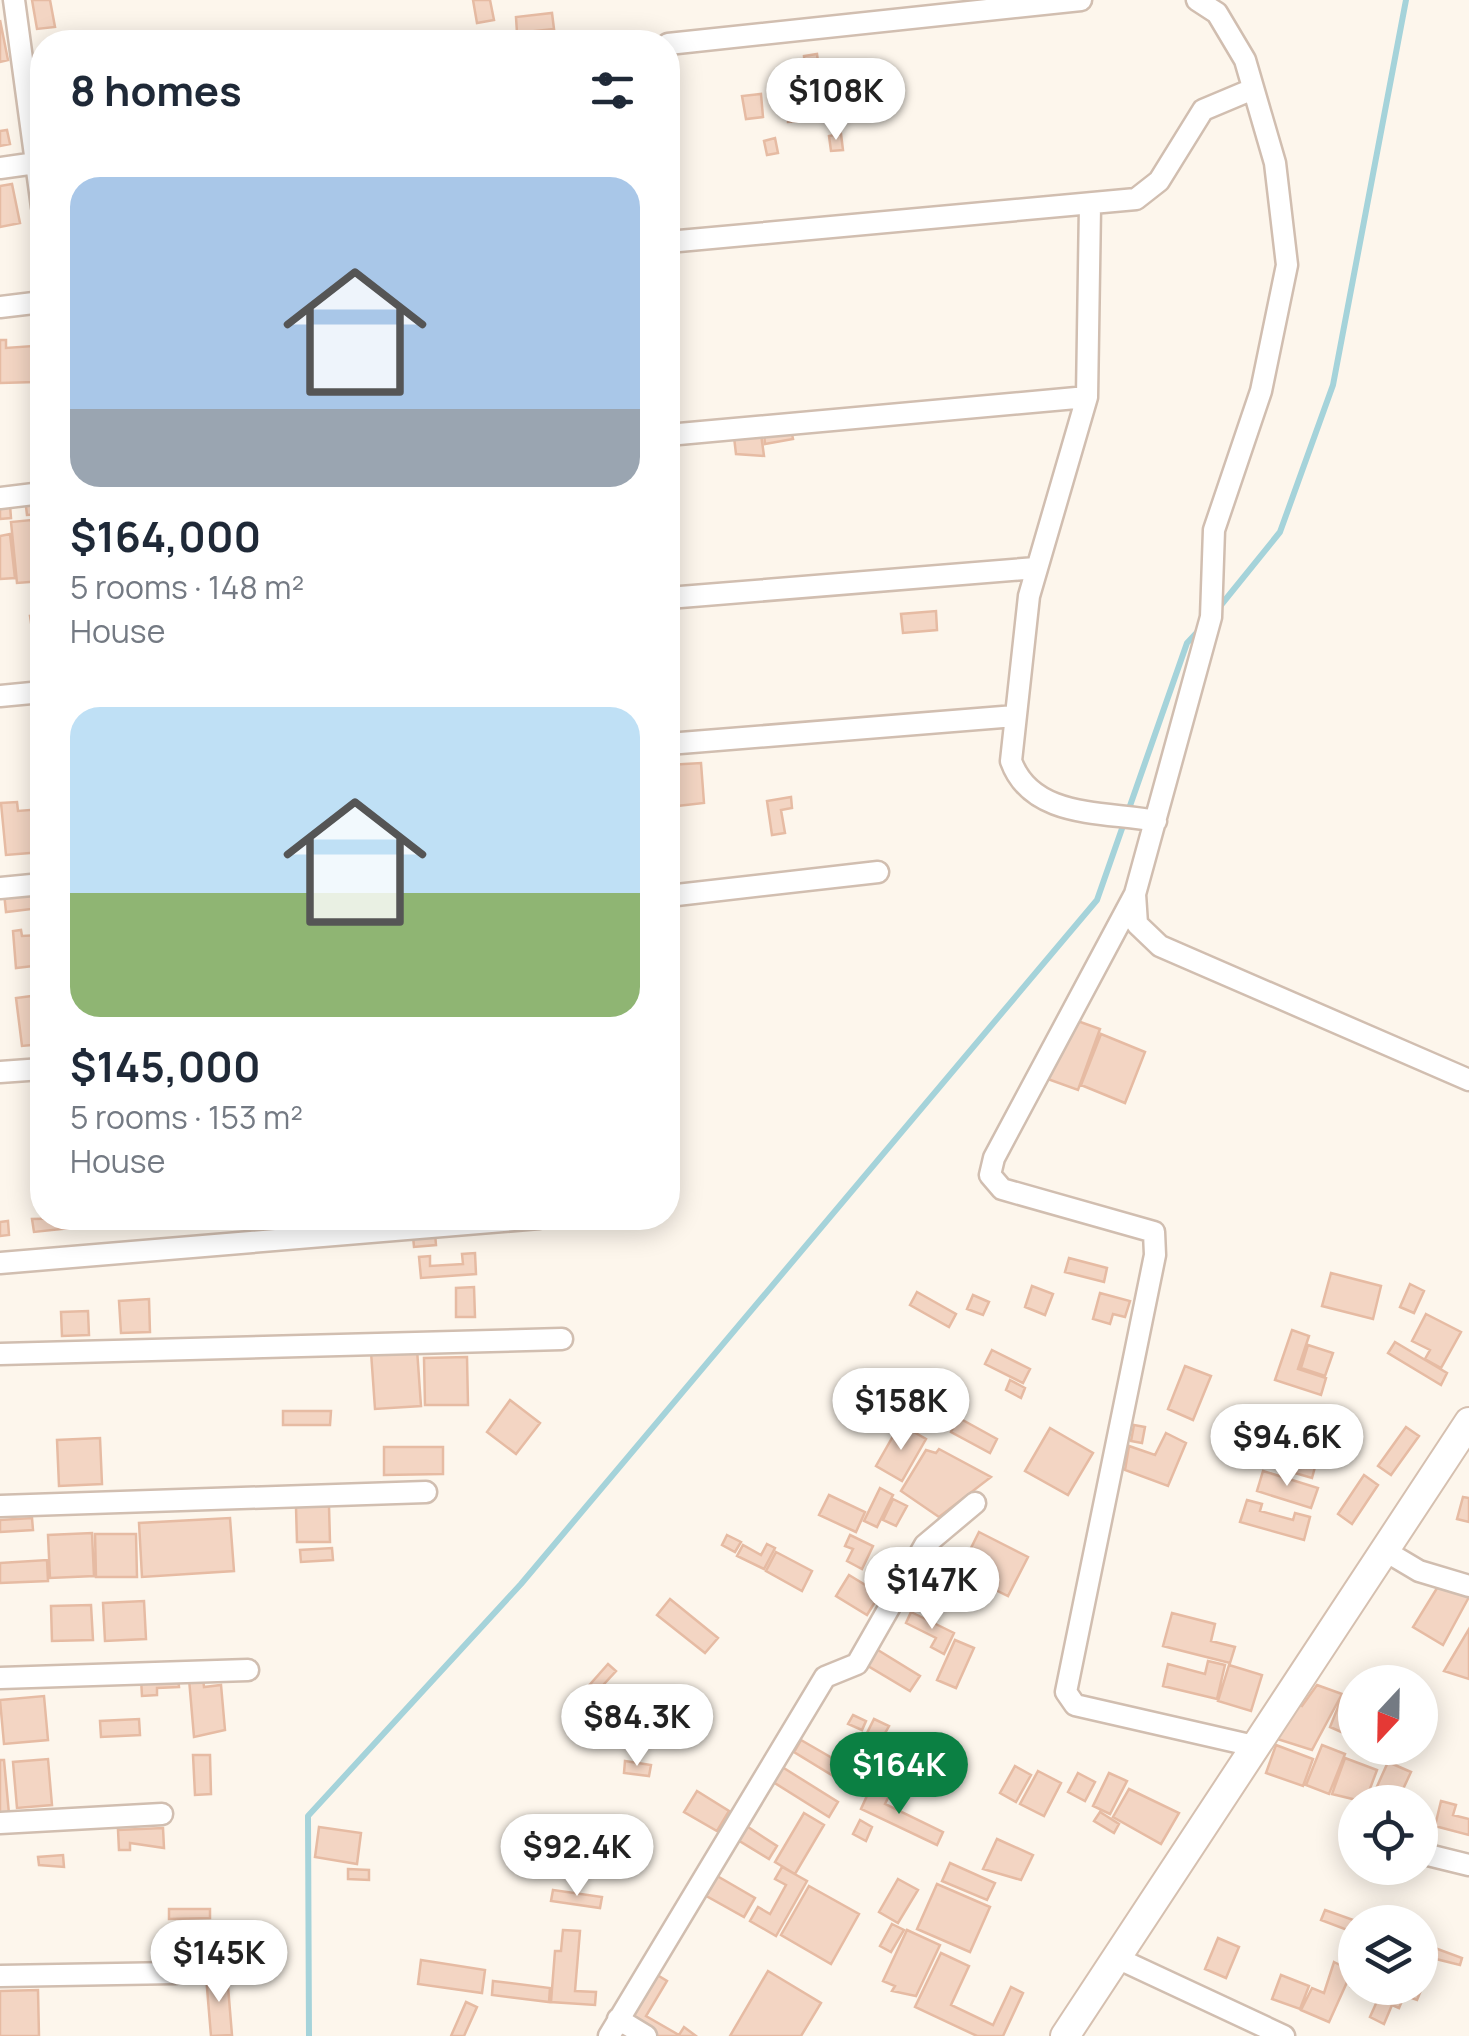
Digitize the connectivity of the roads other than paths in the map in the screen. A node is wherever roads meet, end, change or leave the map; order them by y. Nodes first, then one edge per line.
1 (14, 0) edge
2 (1081, 0) edge
3 (1196, 0) edge
4 (680, 43) edge
5 (30, 81) edge
6 (1253, 89) junction
7 (30, 163) edge
8 (0, 168) edge
9 (1090, 206) junction
10 (680, 241) edge
11 (30, 303) edge
12 (0, 307) edge
13 (1087, 397) junction
14 (680, 434) edge
15 (30, 494) edge
16 (0, 498) edge
17 (1036, 568) junction
18 (680, 597) edge
19 (30, 693) edge
20 (0, 696) edge
21 (1015, 716) junction
22 (680, 743) edge
23 (1156, 821) junction
24 (878, 872) dead end
25 (30, 885) edge
26 (0, 888) edge
27 (1134, 894) junction
28 (680, 895) edge
29 (30, 1070) edge
30 (0, 1072) edge
31 (1469, 1080) edge
32 (395, 1230) edge
33 (0, 1263) edge
34 (562, 1340) dead end
35 (0, 1354) edge
36 (1469, 1422) edge
37 (426, 1492) dead end
38 (975, 1502) dead end
39 (0, 1506) edge
40 (1382, 1549) junction
41 (1469, 1586) edge
42 (248, 1670) dead end
43 (0, 1678) edge
44 (1254, 1746) junction
45 (162, 1814) dead end
46 (0, 1823) edge
47 (1438, 1857) edge
48 (1469, 1865) edge
49 (1117, 1958) junction
50 (176, 1973) dead end
51 (0, 1976) edge
52 (614, 2027) edge
53 (646, 2036) edge
54 (1065, 2036) edge
55 (1284, 2036) edge

1 - 5 street
2 - 4 street
3 - 6 street
6 - 9 street
6 - 23 street
7 - 8 street
9 - 10 street
9 - 13 street
11 - 12 street
13 - 14 street
13 - 17 street
15 - 16 street
17 - 18 street
17 - 21 street
19 - 20 street
21 - 22 street
21 - 23 street
23 - 27 street
24 - 28 street
25 - 26 street
27 - 31 street
27 - 44 street
29 - 30 street
32 - 33 street
34 - 35 street
36 - 40 street
37 - 39 street
38 - 52 street
40 - 41 street
40 - 44 street
42 - 43 street
44 - 49 street
45 - 46 street
47 - 48 street
49 - 54 street
49 - 55 street
50 - 51 street
52 - 53 street

